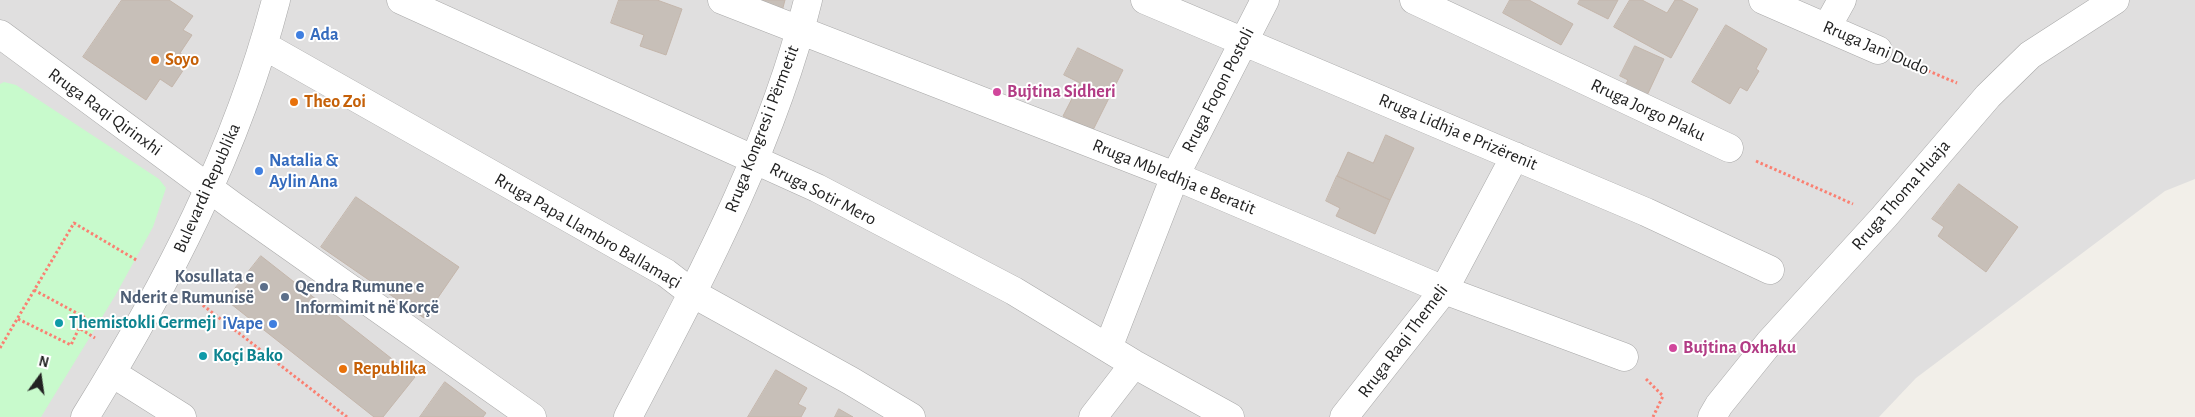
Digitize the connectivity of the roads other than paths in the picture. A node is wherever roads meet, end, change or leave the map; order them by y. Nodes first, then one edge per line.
1 (276, 0) edge
2 (401, 0) edge
3 (722, 0) edge
4 (808, 0) edge
5 (1144, 0) edge
6 (1265, 0) edge
7 (1414, 0) edge
8 (1763, 0) edge
9 (1842, 0) edge
10 (2115, 0) edge
11 (1827, 27) junction
12 (800, 31) junction
13 (0, 34) edge
14 (1243, 40) junction
15 (263, 45) junction
16 (1878, 50) road end
17 (1728, 148) road end
18 (1516, 156) junction
19 (754, 160) junction
20 (1175, 176) junction
21 (210, 189) junction
22 (1770, 270) dead end
23 (1444, 290) junction
24 (692, 293) junction
25 (1108, 348) junction
26 (1624, 357) road end
27 (117, 363) junction
28 (1134, 364) junction
29 (85, 417) edge
30 (182, 417) edge
31 (532, 417) edge
32 (628, 417) edge
33 (911, 417) edge
34 (1093, 417) edge
35 (1230, 417) edge
36 (1344, 417) edge
37 (1712, 417) edge

1 - 15 street, Bulevardi Republika
2 - 19 street, Rruga Sotir Mero
3 - 12 street, Rruga Mbledhja e Beratit
4 - 12 street, Rruga Kongresi i Përmetit
5 - 14 street, Rruga Lidhja e Prizërenit
6 - 14 street, Rruga Foqon Postoli
7 - 17 street, Rruga Jorgo Plaku
8 - 11 street, Rruga Jani Dudo
9 - 11 street
10 - 37 street, Rruga Thoma Huaja
11 - 16 street, Rruga Jani Dudo
12 - 19 street, Rruga Kongresi i Përmetit
12 - 20 street, Rruga Mbledhja e Beratit
13 - 21 street, Rruga Raqi Qirinxhi
14 - 18 street, Rruga Lidhja e Prizërenit
14 - 20 street, Rruga Foqon Postoli
15 - 21 street, Bulevardi Republika
15 - 24 street, Rruga Papa Llambro Ballamaçi
18 - 22 street, Rruga Lidhja e Prizërenit
18 - 23 street, Rruga Raqi Themeli
19 - 24 street, Rruga Kongresi i Përmetit
19 - 25 street, Rruga Sotir Mero
20 - 23 street, Rruga Mbledhja e Beratit
20 - 25 street, Rruga Foqon Postoli
21 - 27 street, Bulevardi Republika
21 - 31 street, Rruga Raqi Qirinxhi
23 - 26 street, Rruga Mbledhja e Beratit
23 - 36 street, Rruga Raqi Themeli
24 - 32 street, Rruga Kongresi i Përmetit
24 - 33 street, Rruga Papa Llambro Ballamaçi
25 - 28 street, Rruga Sotir Mero
27 - 29 street, Bulevardi Republika
27 - 30 street
28 - 34 street
28 - 35 street, Rruga Sotir Mero

